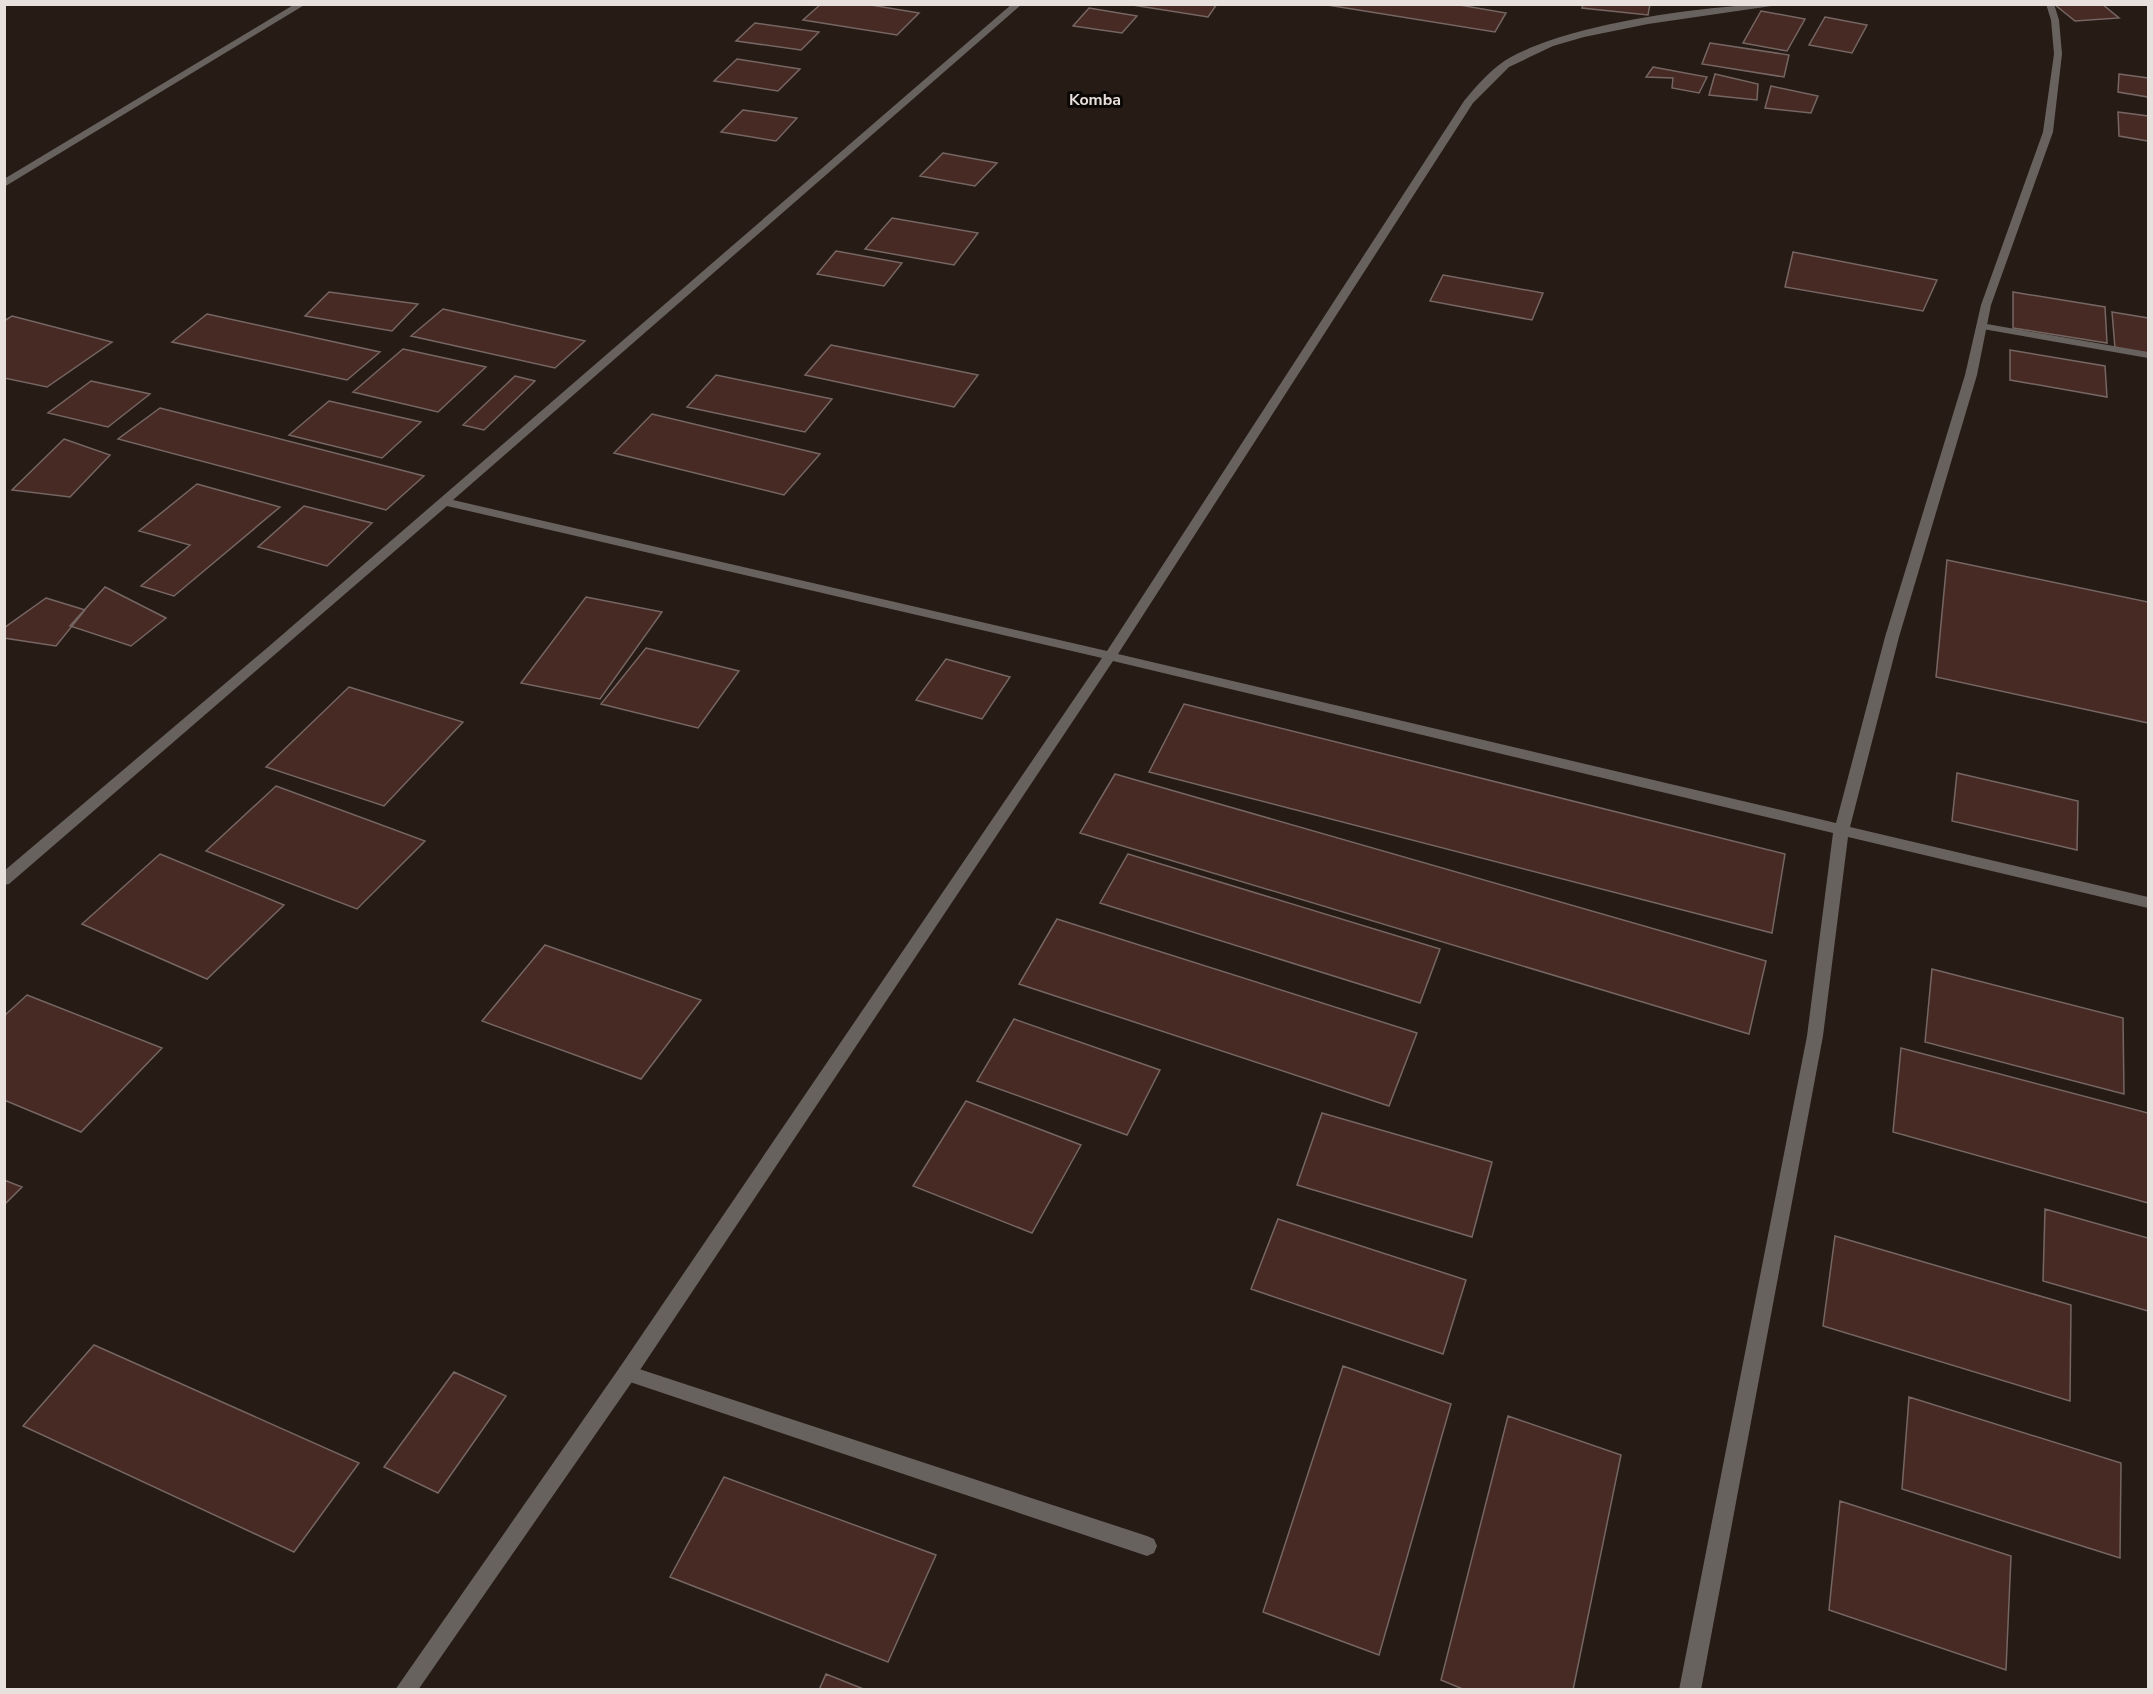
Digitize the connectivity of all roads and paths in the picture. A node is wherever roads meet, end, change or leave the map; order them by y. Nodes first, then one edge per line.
1 (302, 4) edge
2 (1018, 4) edge
3 (1782, 4) edge
4 (2050, 4) edge
5 (4, 184) edge
6 (1981, 326) junction
7 (2148, 355) edge
8 (445, 502) junction
9 (1110, 656) junction
10 (1841, 831) junction
11 (4, 880) edge
12 (2148, 903) edge
13 (627, 1373) junction
14 (1147, 1546) dead end
15 (405, 1689) edge
16 (1690, 1689) edge

1 - 5 street
2 - 8 street
3 - 9 street
4 - 6 street
6 - 7 street
6 - 10 street
8 - 9 street
8 - 11 street
9 - 10 street
9 - 13 street
10 - 12 street
10 - 16 street
13 - 14 street
13 - 15 street

